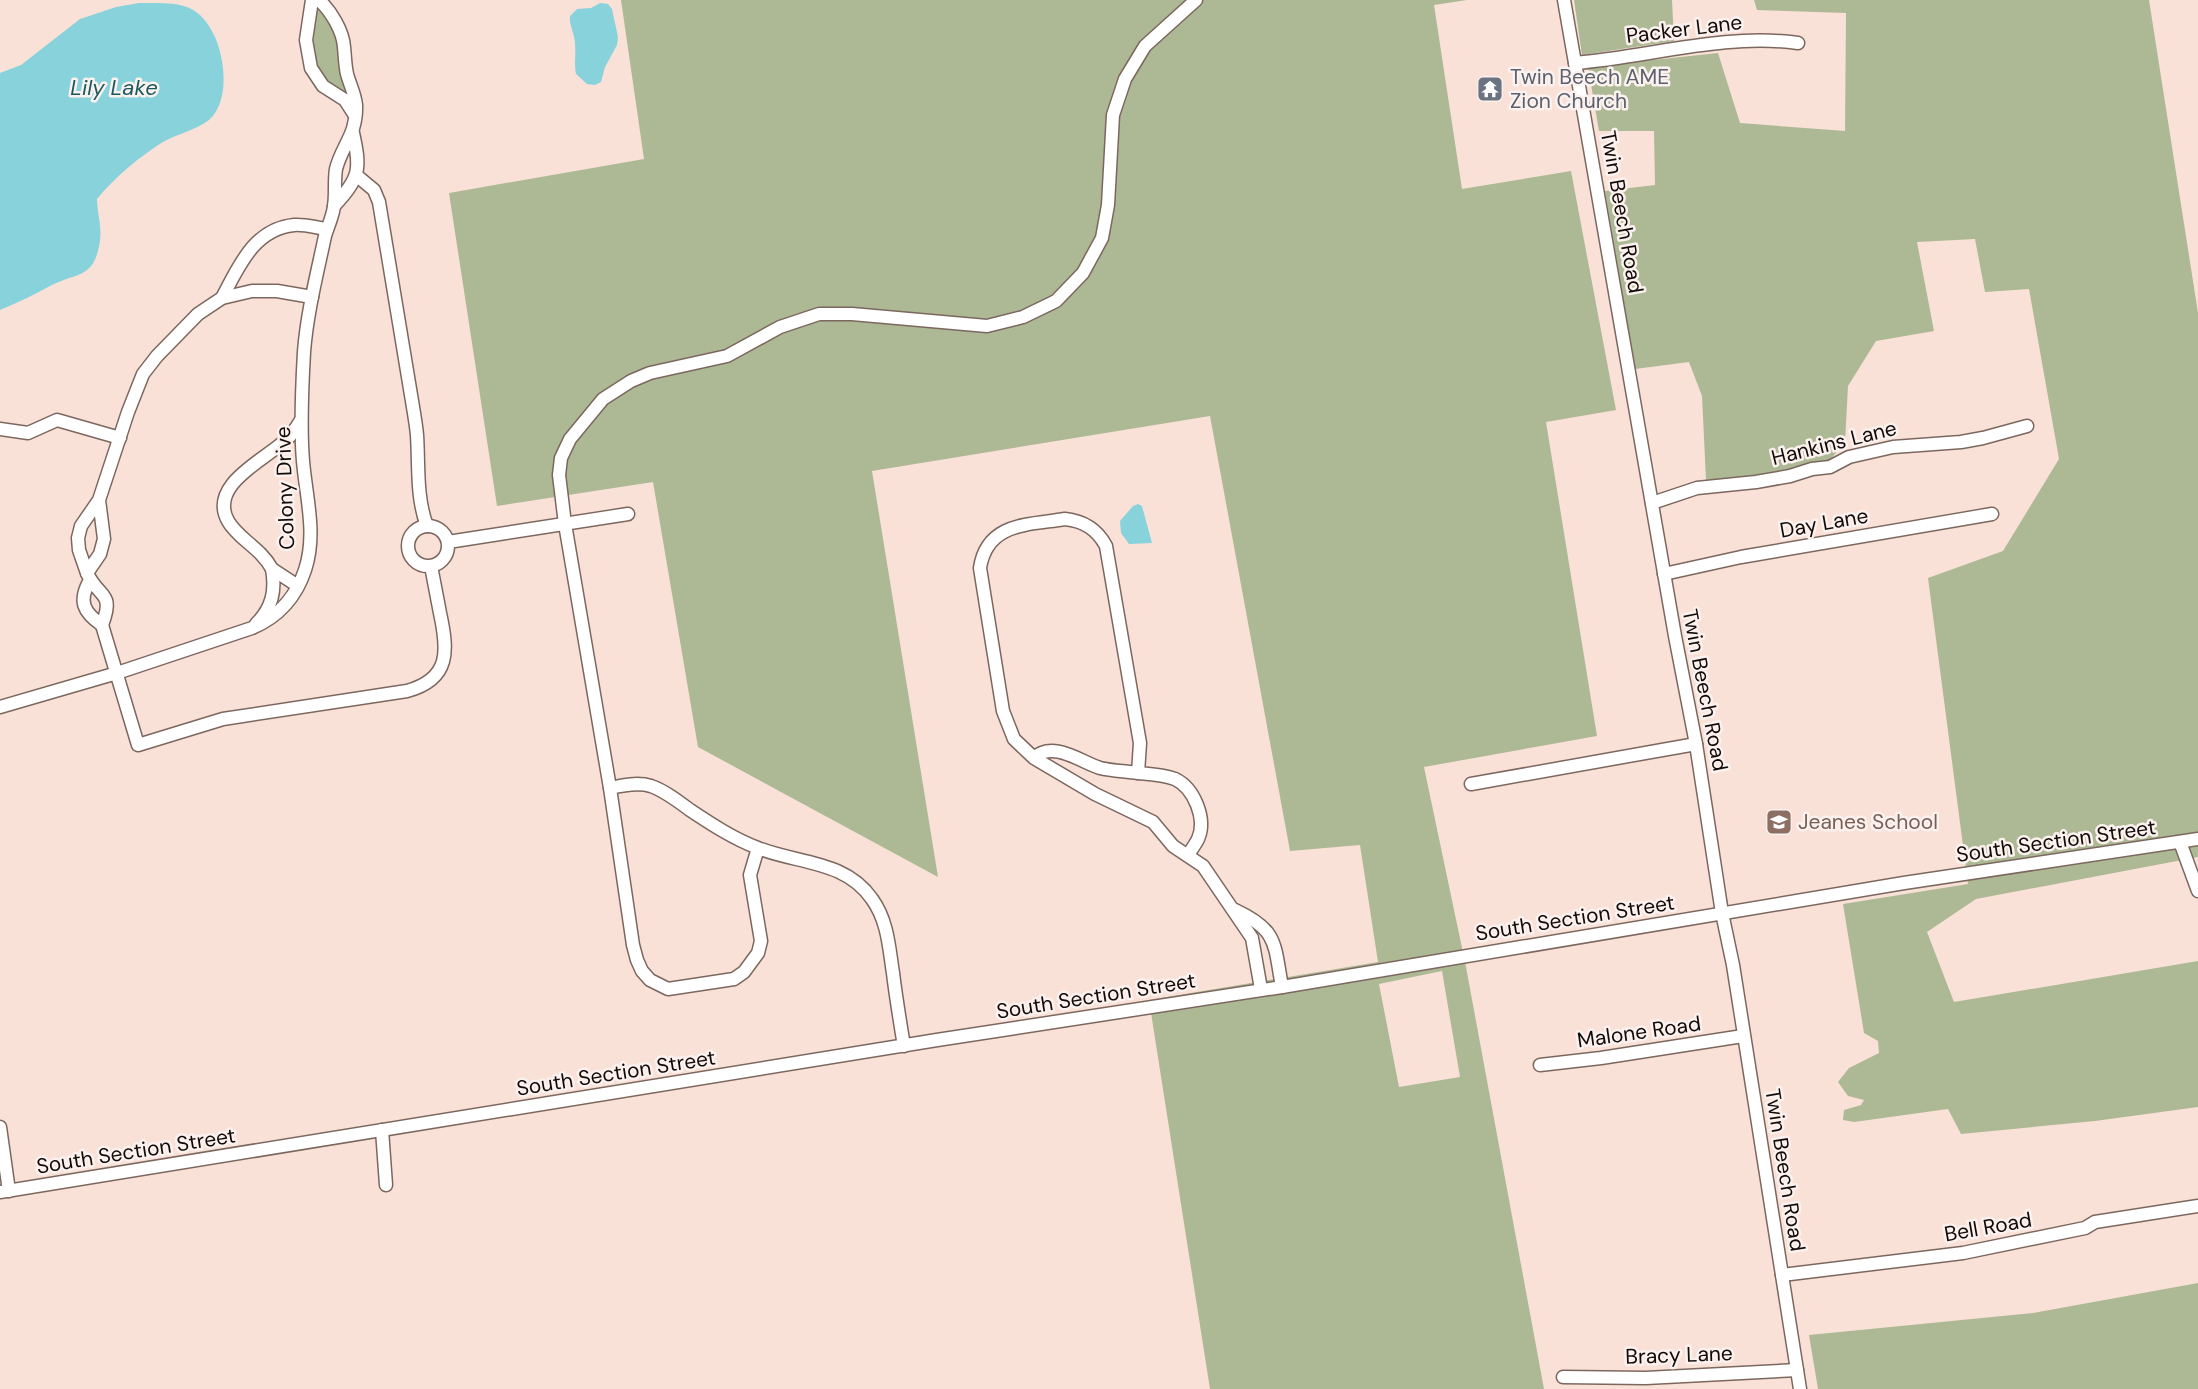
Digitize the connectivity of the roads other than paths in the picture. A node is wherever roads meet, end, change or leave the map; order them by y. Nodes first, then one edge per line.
1 (312, 0) edge
2 (319, 0) edge
3 (1196, 0) edge
4 (1564, 0) edge
5 (1798, 43) dead end
6 (1575, 63) junction
7 (355, 116) junction
8 (353, 133) junction
9 (356, 175) junction
10 (334, 206) junction
11 (327, 229) junction
12 (312, 297) junction
13 (222, 298) junction
14 (301, 420) junction
15 (2027, 426) dead end
16 (0, 429) edge
17 (120, 438) junction
18 (99, 500) junction
19 (1652, 503) junction
20 (628, 514) dead end
21 (1992, 514) dead end
22 (565, 524) junction
23 (427, 526) junction
24 (448, 542) junction
25 (431, 566) junction
26 (272, 569) junction
27 (1664, 574) junction
28 (89, 577) junction
29 (298, 586) junction
30 (102, 626) junction
31 (252, 628) junction
32 (117, 673) junction
33 (0, 707) edge
34 (1696, 744) junction
35 (1034, 758) junction
36 (1138, 773) junction
37 (1471, 784) dead end
38 (610, 788) junction
39 (2198, 839) edge
40 (2180, 842) junction
41 (758, 848) junction
42 (1188, 855) junction
43 (2198, 891) edge
44 (1235, 909) junction
45 (1722, 913) junction
46 (1282, 987) junction
47 (1261, 989) junction
48 (1743, 1036) junction
49 (904, 1046) junction
50 (1540, 1065) dead end
51 (0, 1127) edge
52 (382, 1130) junction
53 (386, 1185) dead end
54 (5, 1192) edge
55 (2198, 1206) edge
56 (1782, 1275) junction
57 (1797, 1370) junction
58 (1563, 1377) dead end
59 (1800, 1389) edge

1 - 7 street
2 - 7 street, Colony Drive
3 - 22 street
4 - 6 street, Twin Beech Road
5 - 6 street, Packer Lane
6 - 19 street, Twin Beech Road
7 - 8 street, Colony Drive
8 - 9 street, Colony Drive
8 - 10 street, Colony Drive
9 - 10 street, Colony Drive
9 - 23 street
10 - 11 street, Colony Drive
11 - 12 street, Colony Drive
11 - 13 street
12 - 13 street
12 - 14 street, Colony Drive
13 - 17 street
14 - 26 street
14 - 29 street, Colony Drive
15 - 19 street, Hankins Lane
16 - 17 street
17 - 18 street
18 - 28 street
18 - 28 street
19 - 27 street, Twin Beech Road
20 - 22 street
21 - 27 street, Day Lane
22 - 24 street
22 - 38 street
23 - 24 street
23 - 25 street
24 - 25 street
25 - 32 street
26 - 29 street
26 - 31 street
27 - 34 street, Twin Beech Road
28 - 30 street
28 - 30 street
29 - 31 street, Colony Drive
30 - 32 street
31 - 32 street, Colony Drive
32 - 33 street, Colony Drive
34 - 37 street
34 - 45 street, Twin Beech Road
35 - 36 street
35 - 36 street
35 - 42 street
36 - 42 street
38 - 41 street
38 - 41 street
39 - 40 street, South Section Street
40 - 43 street
40 - 45 street, South Section Street
41 - 49 street
42 - 44 street
44 - 46 street
44 - 47 street
45 - 46 street, South Section Street
45 - 48 street, Twin Beech Road
46 - 47 street, South Section Street
47 - 49 street, South Section Street
48 - 50 street, Malone Road
48 - 56 street, Twin Beech Road
49 - 52 street, South Section Street
51 - 54 street
52 - 53 street
52 - 54 street, South Section Street
55 - 56 street, Bell Road
56 - 57 street, Twin Beech Road
57 - 58 street, Bracy Lane
57 - 59 street, Twin Beech Road

